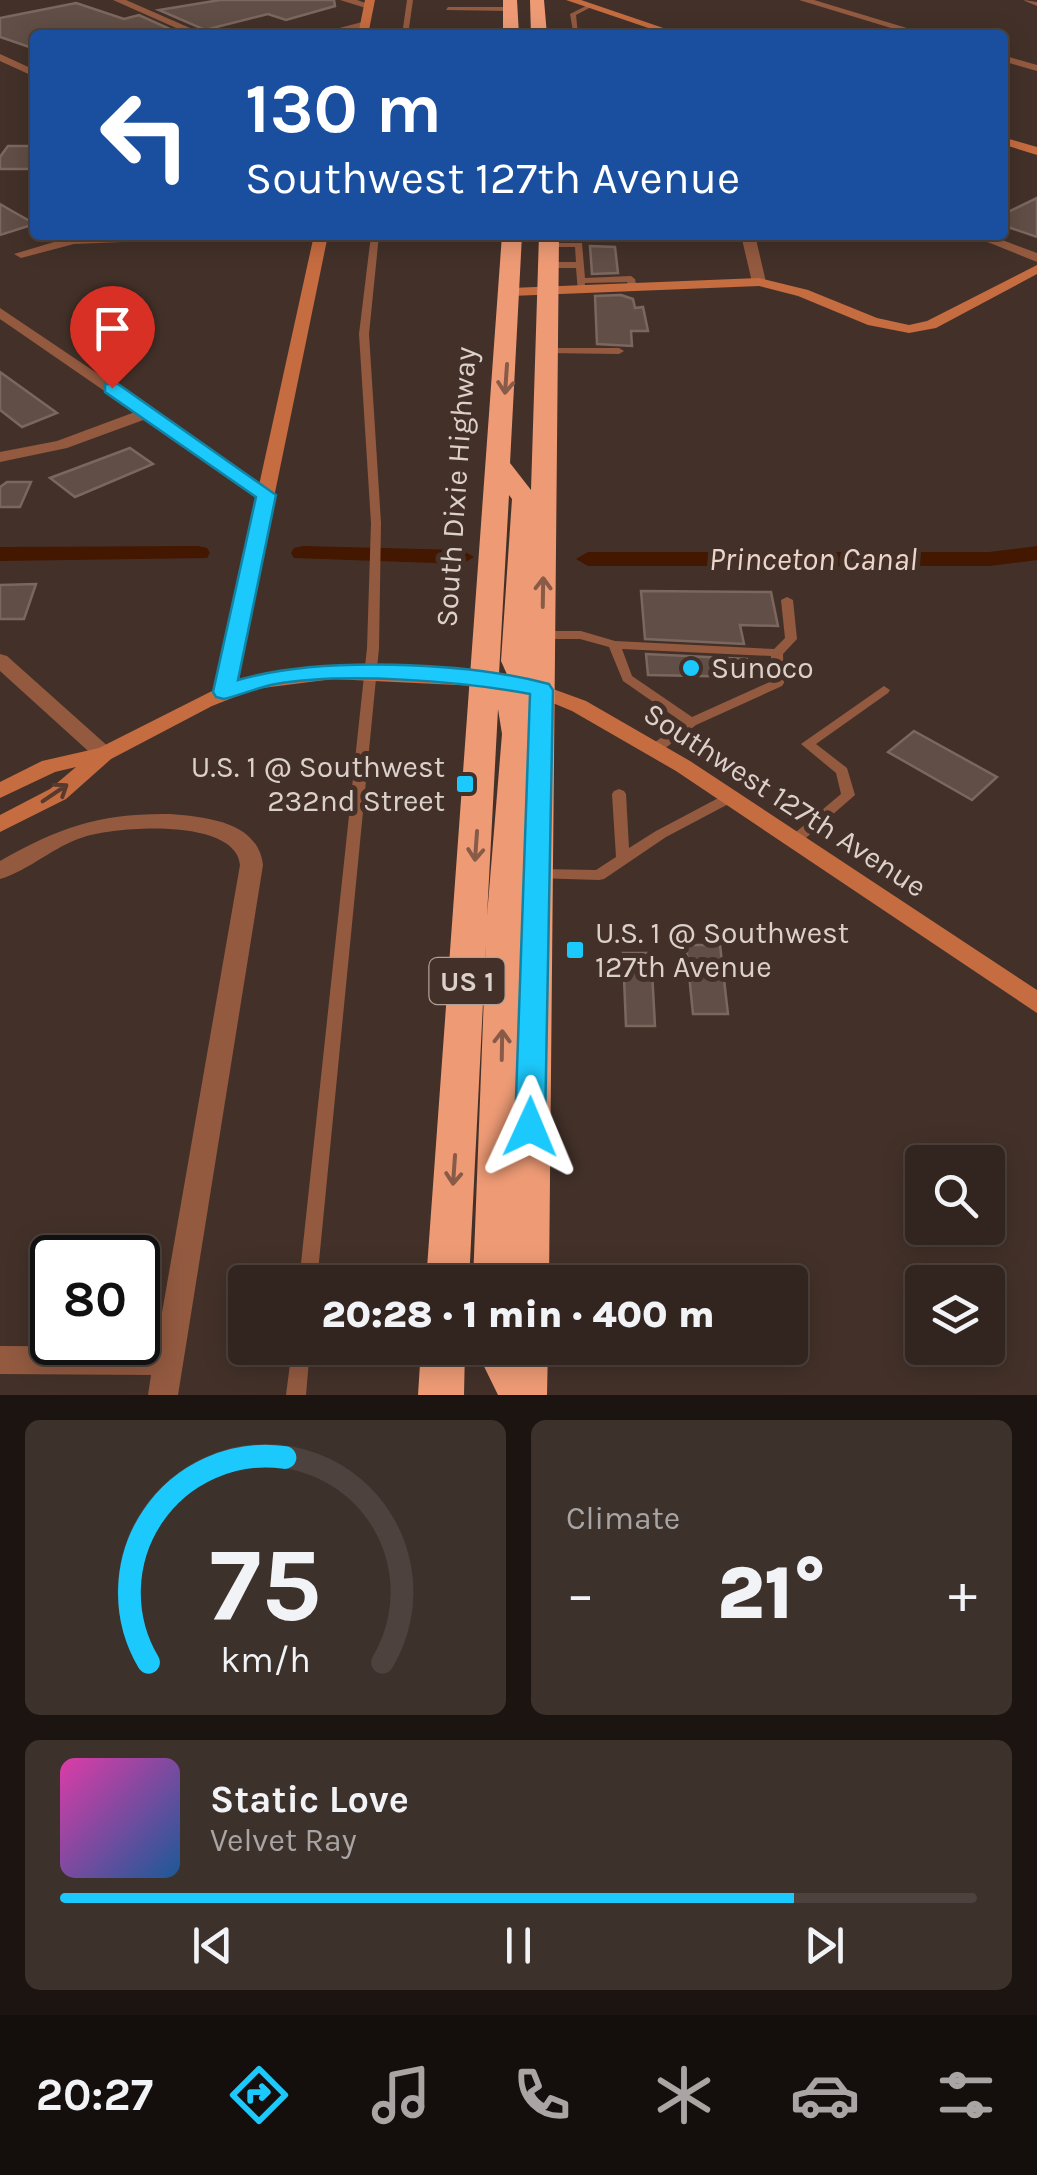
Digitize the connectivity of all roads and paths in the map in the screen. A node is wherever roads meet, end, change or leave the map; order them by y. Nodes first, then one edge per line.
1 (118, 0) edge
2 (344, 0) edge
3 (410, 0) edge
4 (537, 0) edge
5 (571, 0) edge
6 (804, 0) edge
7 (1027, 0) edge
8 (369, 3) edge
9 (515, 3) edge
10 (1037, 4) edge
11 (590, 6) junction
12 (448, 9) dead end
13 (364, 29) edge
14 (188, 30) edge
15 (405, 30) edge
16 (512, 30) edge
17 (532, 30) edge
18 (534, 30) edge
19 (576, 30) edge
20 (664, 30) edge
21 (907, 30) edge
22 (0, 57) edge
23 (1008, 60) edge
24 (1037, 68) edge
25 (30, 72) edge
26 (1008, 142) edge
27 (1037, 151) edge
28 (74, 240) edge
29 (320, 240) edge
30 (375, 240) edge
31 (512, 240) edge
32 (749, 240) edge
33 (989, 240) edge
34 (549, 248) edge
35 (20, 254) dead end
36 (1037, 258) edge
37 (580, 265) junction
38 (1037, 269) edge
39 (760, 282) junction
40 (581, 285) junction
41 (550, 291) junction
42 (511, 292) junction
43 (0, 312) edge
44 (548, 351) junction
45 (619, 351) dead end
46 (148, 413) junction
47 (0, 457) edge
48 (500, 466) junction
49 (266, 495) junction
50 (788, 600) dead end
51 (542, 635) junction
52 (614, 645) junction
53 (777, 653) junction
54 (0, 660) edge
55 (369, 674) junction
56 (486, 679) junction
57 (541, 690) junction
58 (884, 690) dead end
59 (224, 692) junction
60 (691, 722) junction
61 (655, 750) junction
62 (104, 754) junction
63 (0, 791) edge
64 (620, 794) dead end
65 (731, 797) junction
66 (0, 824) edge
67 (795, 840) junction
68 (623, 860) junction
69 (0, 871) edge
70 (536, 874) junction
71 (1037, 1003) edge
72 (310, 1265) edge
73 (448, 1265) edge
74 (495, 1265) edge
75 (527, 1265) edge
76 (0, 1360) edge
77 (169, 1361) junction
78 (299, 1365) edge
79 (443, 1365) edge
80 (507, 1365) edge
81 (525, 1365) edge
82 (163, 1395) edge
83 (296, 1395) edge
84 (441, 1395) edge
85 (524, 1395) edge

1 - 14 street
2 - 8 street
3 - 15 lane
4 - 18 highway
5 - 11 street
6 - 21 street
7 - 10 lane
8 - 13 street
9 - 12 lane
9 - 16 highway
9 - 17 highway
11 - 19 lane
11 - 20 street
22 - 25 street
23 - 24 street
26 - 27 street
28 - 35 street
29 - 49 street
30 - 55 lane
31 - 42 highway, South Dixie Highway / US 1
32 - 39 street
33 - 36 street
34 - 37 lane
34 - 37 lane
34 - 41 highway, US 1
37 - 40 lane
38 - 39 street
39 - 40 street
40 - 41 street
41 - 42 street
41 - 44 highway, US 1
42 -> 48 highway, South Dixie Highway / US 1
43 - 46 street
44 - 45 lane
51 -> 44 highway, US 1
46 - 47 street
46 - 49 street
48 - 56 highway, South Dixie Highway / US 1
48 - 57 highway
49 - 59 street
50 - 53 lane
51 - 52 lane
51 - 57 highway, US 1
52 - 53 lane
52 - 60 lane
53 - 60 lane
54 - 62 street
55 - 56 street, Southwest 127th Avenue
55 - 59 street, Southwest 127th Avenue
55 - 72 lane
56 - 57 street, Southwest 127th Avenue
56 -> 73 highway, South Dixie Highway / US 1
74 -> 56 highway
57 - 61 street, Southwest 127th Avenue
57 - 70 highway, US 1
58 - 67 lane
59 - 62 street, Southwest 127th Avenue
60 - 61 lane
61 - 65 street, Southwest 127th Avenue
62 - 63 street
66 -> 62 street
64 - 68 lane
65 - 67 street, Southwest 127th Avenue
65 - 68 lane
67 - 71 street, Southwest 127th Avenue
68 - 70 lane
69 - 77 street
70 - 75 highway, US 1
76 - 77 street
77 - 82 street
78 - 83 lane
79 - 84 highway
80 - 85 highway
81 - 85 highway

